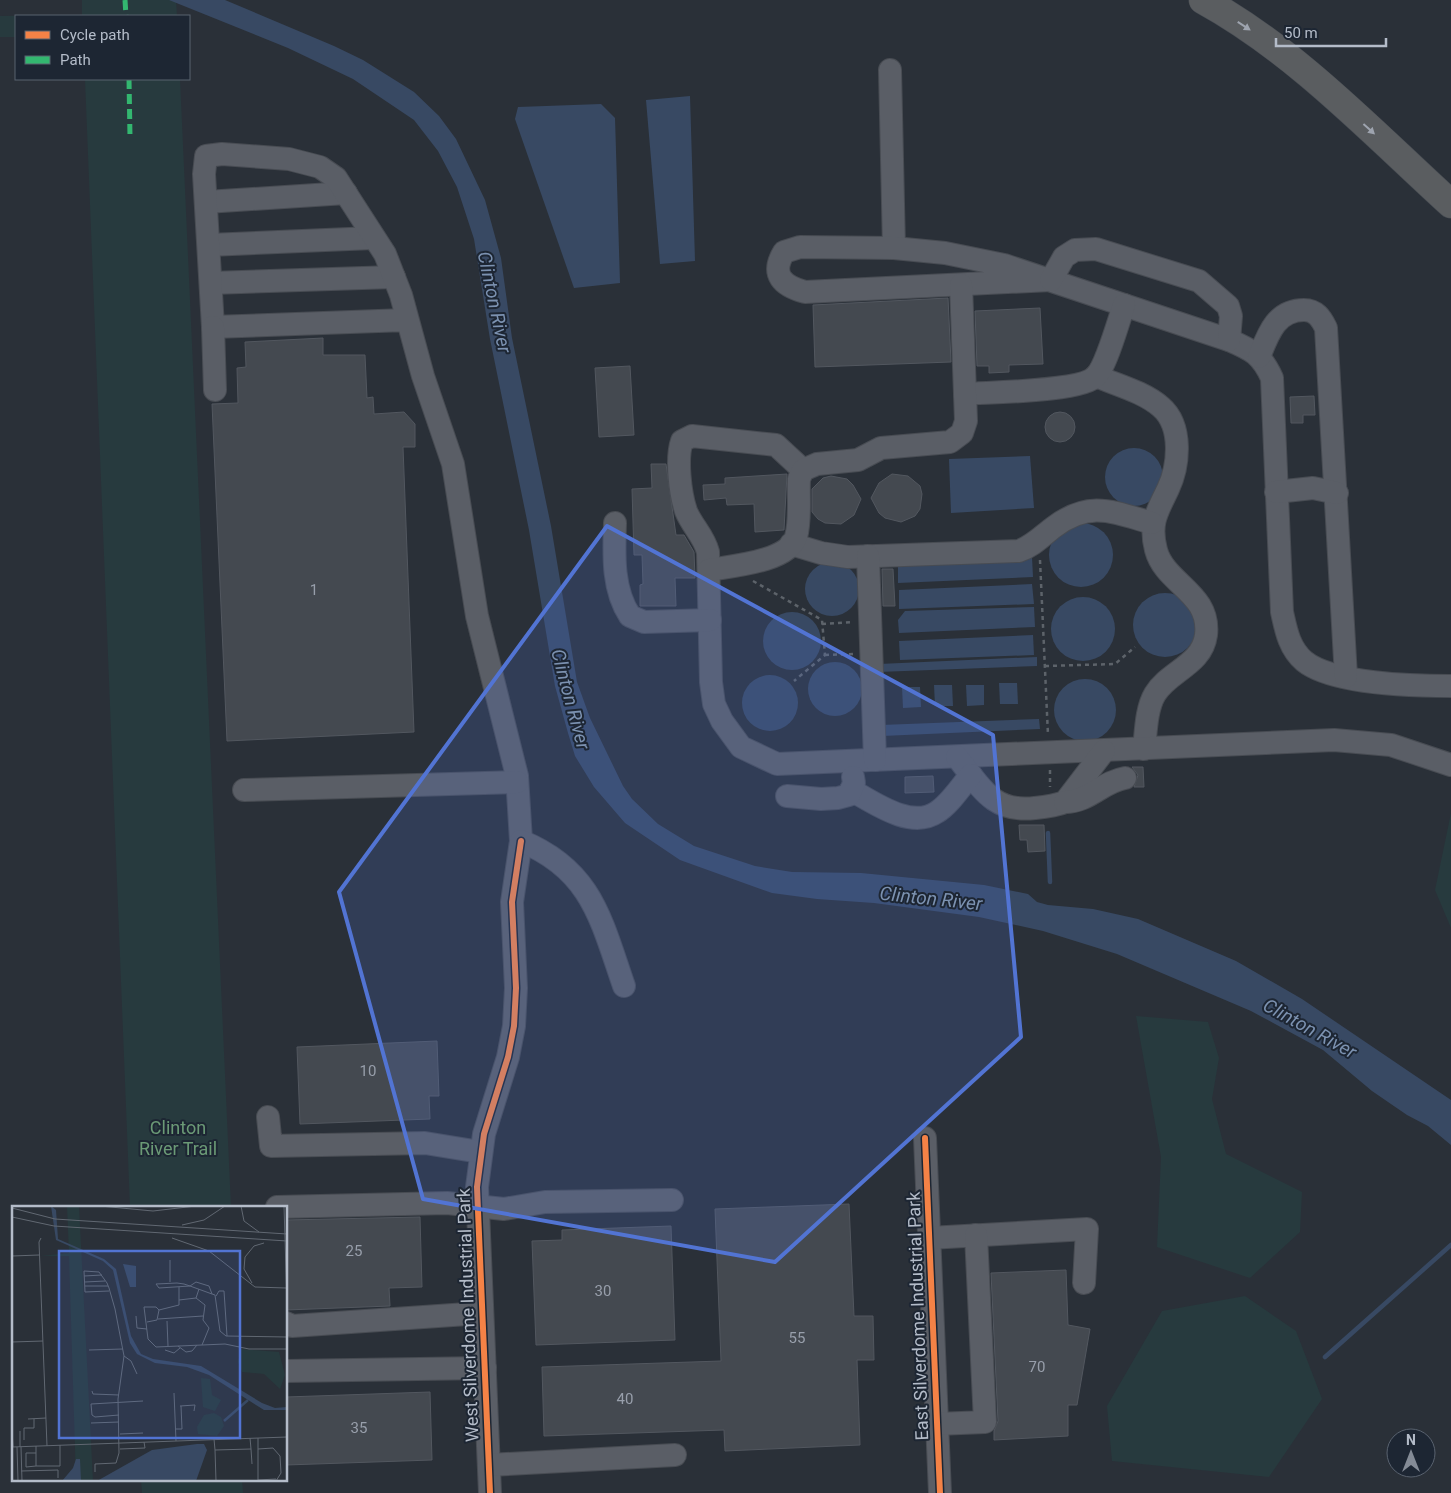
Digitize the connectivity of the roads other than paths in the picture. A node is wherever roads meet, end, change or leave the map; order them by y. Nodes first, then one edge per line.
1 (1202, 0) edge
2 (890, 70) dead end
3 (346, 193) junction
4 (206, 202) junction
5 (1451, 204) edge
6 (373, 238) junction
7 (209, 245) junction
8 (894, 248) junction
9 (394, 277) junction
10 (1051, 280) junction
11 (211, 283) junction
12 (961, 284) junction
13 (1124, 305) junction
14 (406, 320) junction
15 (213, 327) junction
16 (1229, 340) junction
17 (1260, 357) junction
18 (1096, 376) junction
19 (215, 390) dead end
20 (965, 394) junction
21 (803, 470) junction
22 (1276, 492) junction
23 (1337, 493) junction
24 (615, 523) dead end
25 (1152, 523) junction
26 (791, 544) junction
27 (868, 556) junction
28 (718, 568) junction
29 (710, 620) junction
30 (1346, 677) junction
31 (1451, 686) edge
32 (1144, 749) junction
33 (1104, 751) junction
34 (957, 757) junction
35 (875, 760) junction
36 (850, 761) junction
37 (1451, 765) edge
38 (971, 775) junction
39 (1125, 778) dead end
40 (517, 782) junction
41 (244, 790) dead end
42 (851, 790) junction
43 (787, 796) dead end
44 (1058, 804) junction
45 (521, 841) junction
46 (624, 986) dead end
47 (268, 1117) dead end
48 (925, 1138) dead end
49 (480, 1152) junction
50 (672, 1200) dead end
51 (478, 1206) junction
52 (288, 1207) edge
53 (976, 1236) junction
54 (929, 1238) junction
55 (1084, 1283) dead end
56 (482, 1314) junction
57 (288, 1324) edge
58 (485, 1368) junction
59 (288, 1372) edge
60 (937, 1424) junction
61 (675, 1454) dead end
62 (489, 1465) junction
63 (490, 1493) edge
64 (940, 1493) edge

1 -> 5 highway
2 - 8 street
3 - 4 street
3 - 4 street, West Silverdome Industrial Park
3 - 6 street, West Silverdome Industrial Park
4 - 7 street
6 - 7 street
6 - 9 street, West Silverdome Industrial Park
7 - 11 street
8 - 10 street
8 - 12 street
9 - 11 street
9 - 14 street, West Silverdome Industrial Park
10 - 12 street
10 - 13 street
10 - 16 street
11 - 15 street
12 - 20 street
13 - 16 street
13 - 18 street
14 - 15 street
14 - 40 street, West Silverdome Industrial Park
15 - 19 street
16 - 17 street
17 - 22 street
17 - 23 street
18 - 20 street
18 - 25 street
20 - 21 street
21 - 26 street
21 - 28 street
22 - 23 street
22 - 30 street
23 - 30 street
24 - 29 street
25 - 27 street
25 - 32 street
26 - 27 street
26 - 28 street
27 - 35 street
28 - 29 street
29 - 36 street
30 - 31 street
32 - 33 street
32 - 37 street
33 - 34 street
33 - 44 street
34 - 35 street
34 - 38 street
35 - 36 street
36 - 42 street
38 - 42 street
38 - 44 street
39 - 44 street
40 - 41 street
40 - 45 street, West Silverdome Industrial Park
42 - 43 street
45 - 46 street
45 - 49 street, West Silverdome Industrial Park
47 - 49 street
48 - 54 street, East Silverdome Industrial Park
49 - 51 street, West Silverdome Industrial Park
50 - 51 street
51 - 52 street
51 - 56 street, West Silverdome Industrial Park
53 - 54 street
53 - 55 street
53 - 60 street
54 - 60 street, East Silverdome Industrial Park
56 - 57 street
56 - 58 street, West Silverdome Industrial Park
58 - 59 street
58 - 62 street, West Silverdome Industrial Park
60 - 64 street, East Silverdome Industrial Park
61 - 62 street
62 - 63 street, West Silverdome Industrial Park

